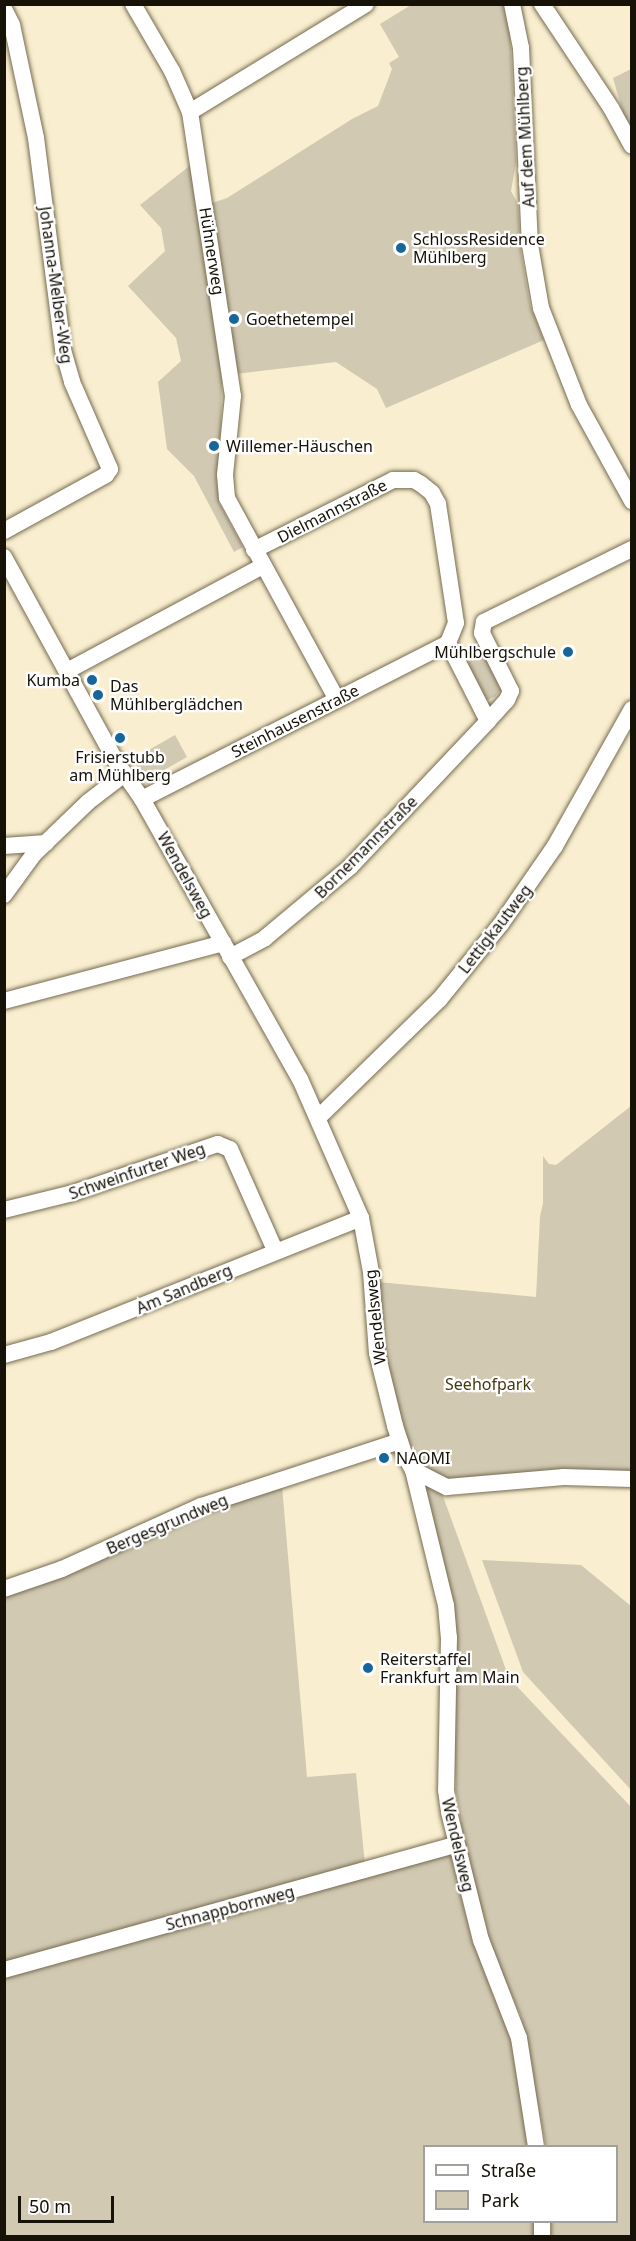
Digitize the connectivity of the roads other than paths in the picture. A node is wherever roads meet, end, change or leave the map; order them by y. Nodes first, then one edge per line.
1 (133, 4) edge
2 (366, 4) edge
3 (512, 4) edge
4 (542, 4) edge
5 (4, 9) edge
6 (190, 112) junction
7 (632, 146) edge
8 (632, 501) edge
9 (4, 531) edge
10 (632, 549) edge
11 (254, 550) junction
12 (4, 557) edge
13 (263, 566) junction
14 (448, 644) junction
15 (67, 671) junction
16 (337, 700) junction
17 (632, 709) edge
18 (488, 721) junction
19 (123, 775) junction
20 (142, 799) junction
21 (46, 843) junction
22 (4, 846) edge
23 (4, 895) edge
24 (227, 950) junction
25 (4, 1001) edge
26 (319, 1117) junction
27 (4, 1210) edge
28 (361, 1218) junction
29 (275, 1250) junction
30 (4, 1355) edge
31 (400, 1441) junction
32 (413, 1470) junction
33 (632, 1479) edge
34 (4, 1589) edge
35 (456, 1845) junction
36 (4, 1970) edge
37 (536, 2145) edge

1 - 6 street, Hühnerweg
2 - 6 street
3 - 8 street, Auf dem Mühlberg
4 - 7 street
5 - 9 street, Johanna-Melber-Weg
6 - 11 street, Hühnerweg
10 - 18 street, Bornemannstraße
11 - 13 street, Hühnerweg
11 - 14 street, Dielmannstraße
12 - 15 street, Wendelsweg
13 - 15 street
13 - 16 street, Hühnerweg
14 - 16 street, Steinhausenstraße
14 - 18 street
15 - 19 street, Wendelsweg
16 - 20 street, Steinhausenstraße
17 - 26 street, Lettigkautweg
18 - 24 street, Bornemannstraße
19 - 20 street, Wendelsweg
19 - 21 street
20 - 24 street, Wendelsweg
21 - 22 street
21 - 23 street
24 - 25 street, Bornemannstraße
24 - 26 street, Wendelsweg
26 - 28 street, Wendelsweg
27 - 29 street, Schweinfurter Weg
28 - 29 street, Am Sandberg
28 - 31 street, Wendelsweg
29 - 30 street, Am Sandberg
31 - 32 street, Wendelsweg
31 - 34 street, Bergesgrundweg
32 - 33 street
32 - 35 street, Wendelsweg
35 - 36 street, Schnappbornweg
35 - 37 street, Wendelsweg

